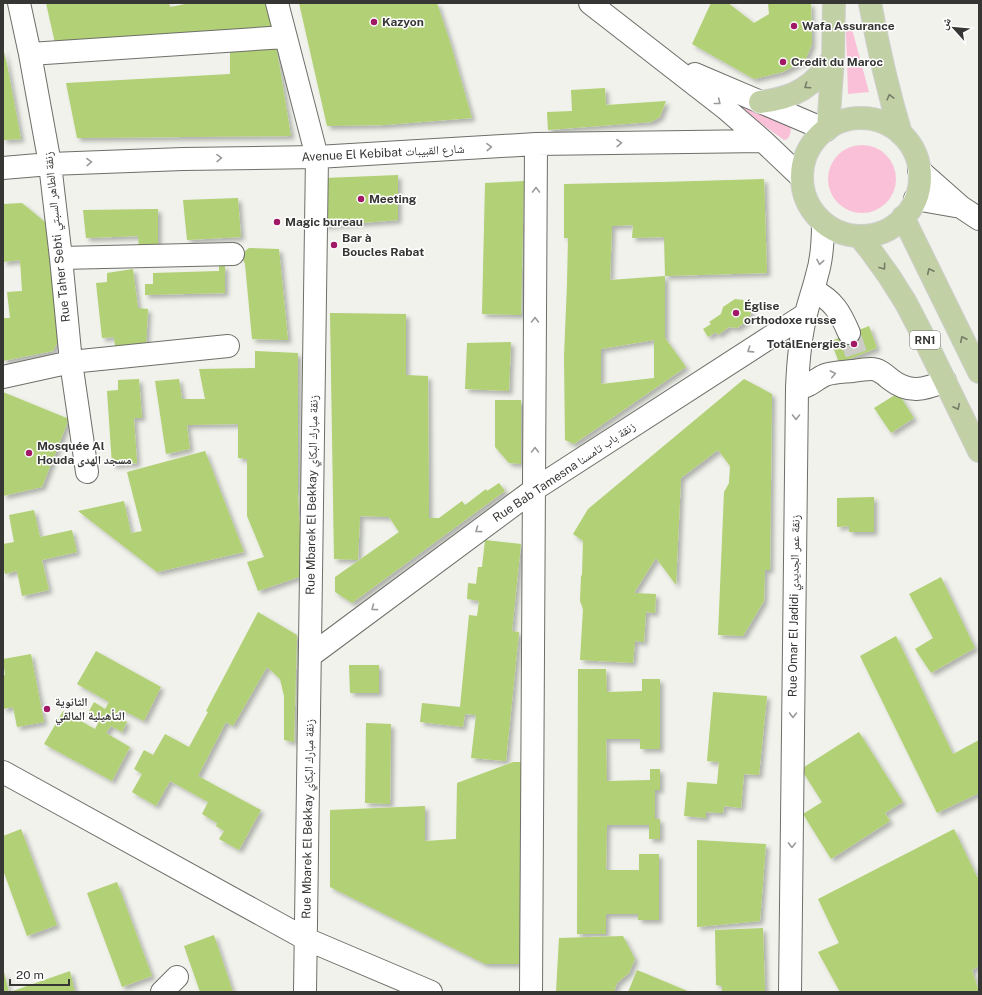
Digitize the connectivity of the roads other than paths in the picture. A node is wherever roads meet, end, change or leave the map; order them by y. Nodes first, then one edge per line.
1 (19, 3) edge
2 (277, 3) edge
3 (590, 3) edge
4 (834, 3) edge
5 (870, 3) edge
6 (285, 37) junction
7 (30, 54) junction
8 (833, 58) junction
9 (665, 61) junction
10 (760, 102) junction
11 (827, 130) junction
12 (901, 134) junction
13 (764, 142) junction
14 (536, 144) junction
15 (317, 157) junction
16 (50, 164) junction
17 (3, 168) edge
18 (919, 170) junction
19 (802, 178) junction
20 (915, 199) junction
21 (961, 207) junction
22 (903, 217) junction
23 (979, 219) edge
24 (823, 223) junction
25 (859, 236) junction
26 (233, 254) dead end
27 (61, 258) junction
28 (812, 290) junction
29 (806, 314) junction
30 (849, 333) tunnel mouth
31 (228, 346) dead end
32 (71, 362) junction
33 (979, 372) edge
34 (3, 377) edge
35 (945, 381) junction
36 (797, 388) junction
37 (979, 451) edge
38 (87, 472) dead end
39 (534, 489) junction
40 (310, 656) junction
41 (3, 772) edge
42 (306, 939) junction
43 (305, 992) edge
44 (431, 992) edge
45 (531, 992) edge
46 (790, 992) edge

1 - 7 street, Rue Taher Sebti زنقة الطاهر السبتي
2 - 6 street, Rue Mbarek El Bekkay زنقة مبارك البكاي
3 - 9 street
4 - 8 main road
12 -> 5 main road
6 - 7 street
6 - 15 street, Rue Mbarek El Bekkay زنقة مبارك البكاي
7 - 16 street, Rue Taher Sebti زنقة الطاهر السبتي
8 -> 10 main road
8 - 11 main road
9 - 10 street
9 -> 13 street
10 - 11 street
11 - 12 main road
11 - 19 main road
12 - 18 main road
14 -> 13 street, Avenue El Kebibat شارع القبيبات
13 - 19 street
15 -> 14 street, Avenue El Kebibat شارع القبيبات
39 -> 14 street
16 -> 15 street, Avenue El Kebibat شارع القبيبات
15 - 40 street, Rue Mbarek El Bekkay زنقة مبارك البكاي
16 - 17 street, Avenue El Kebibat شارع القبيبات
16 - 27 street, Rue Taher Sebti زنقة الطاهر السبتي
18 - 20 main road
18 - 21 street
19 - 24 main road
20 - 21 street
20 - 22 main road
21 - 23 street
22 - 25 main road
33 -> 22 main road, RN1
24 - 25 main road
24 -> 28 street, Rue Omar El Jadidi زنقة عمر الجديدي
25 -> 35 main road, RN1
26 - 27 street
27 - 32 street, Rue Taher Sebti زنقة الطاهر السبتي
28 - 29 street, Rue Omar El Jadidi زنقة عمر الجديدي
28 - 30 street
29 - 36 street, Rue Omar El Jadidi زنقة عمر الجديدي
29 -> 39 street, Rue Bab Tamesna زنقة باب تامسنا
31 - 32 street
32 - 34 street
32 - 38 street, Rue Taher Sebti زنقة الطاهر السبتي
36 -> 35 street
35 -> 37 main road, RN1
36 -> 46 street, Rue Omar El Jadidi زنقة عمر الجديدي
39 -> 40 street, Rue Bab Tamesna زنقة باب تامسنا
39 - 45 street
40 - 42 street, Rue Mbarek El Bekkay زنقة مبارك البكاي
41 - 42 street
42 - 43 street, Rue Mbarek El Bekkay زنقة مبارك البكاي
42 - 44 street

